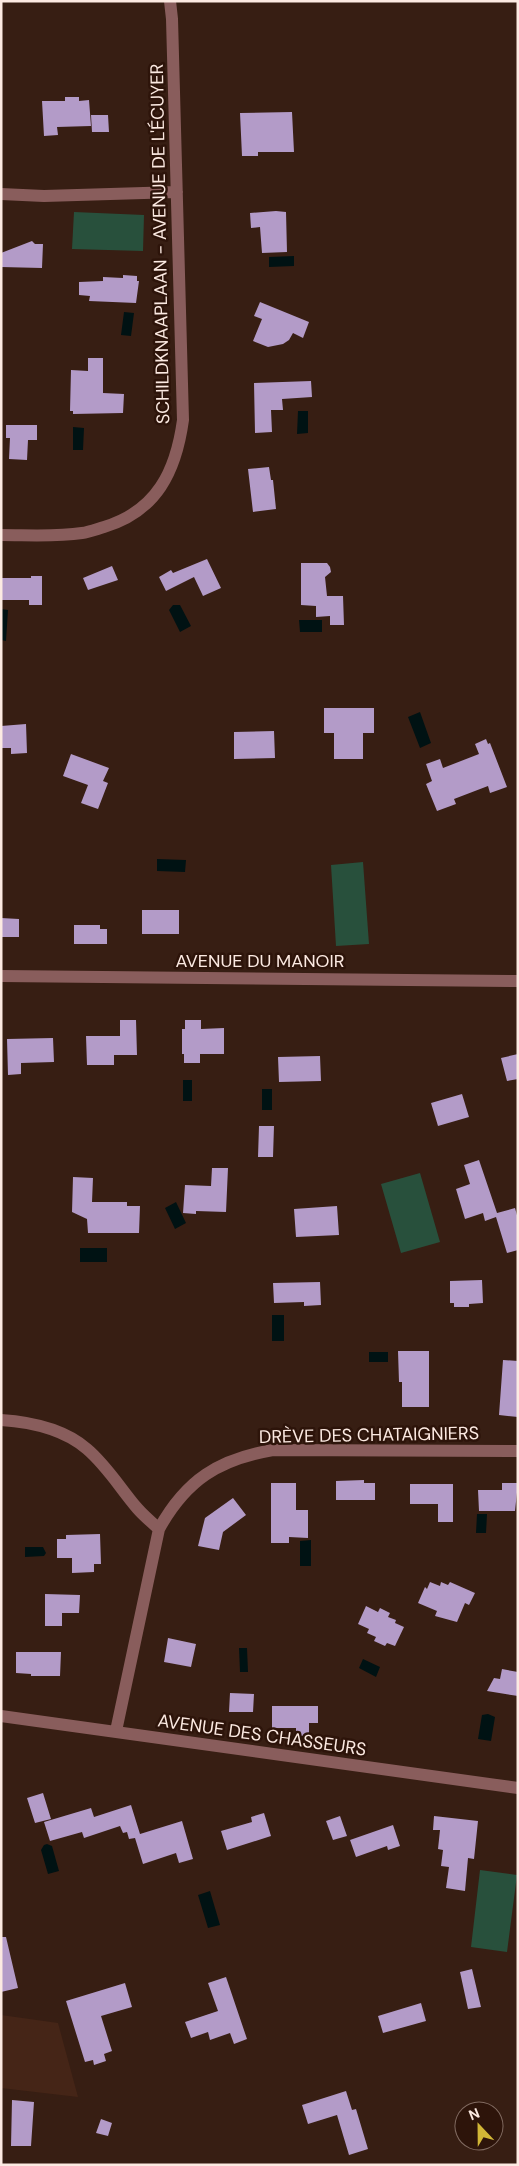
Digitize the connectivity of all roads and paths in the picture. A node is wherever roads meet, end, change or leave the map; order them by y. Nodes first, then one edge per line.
1 (170, 1) edge
2 (177, 192) junction
3 (1, 194) edge
4 (1, 535) edge
5 (1, 976) edge
6 (518, 981) edge
7 (1, 1420) edge
8 (518, 1451) edge
9 (159, 1529) junction
10 (1, 1716) edge
11 (116, 1731) junction
12 (518, 1788) edge

1 - 2 street, SCHILDKNAAPLAAN - AVENUE DE L'ÉCUYER
2 - 3 street
2 - 4 street, SCHILDKNAAPLAAN - AVENUE DE L'ÉCUYER
5 - 6 street, AVENUE DU MANOIR
7 - 9 street
8 - 9 street, DRÈVE DES CHATAIGNIERS
9 - 11 street, DRÈVE DES CHATAIGNIERS
10 - 11 street, AVENUE DES CHASSEURS
11 - 12 street, AVENUE DES CHASSEURS

